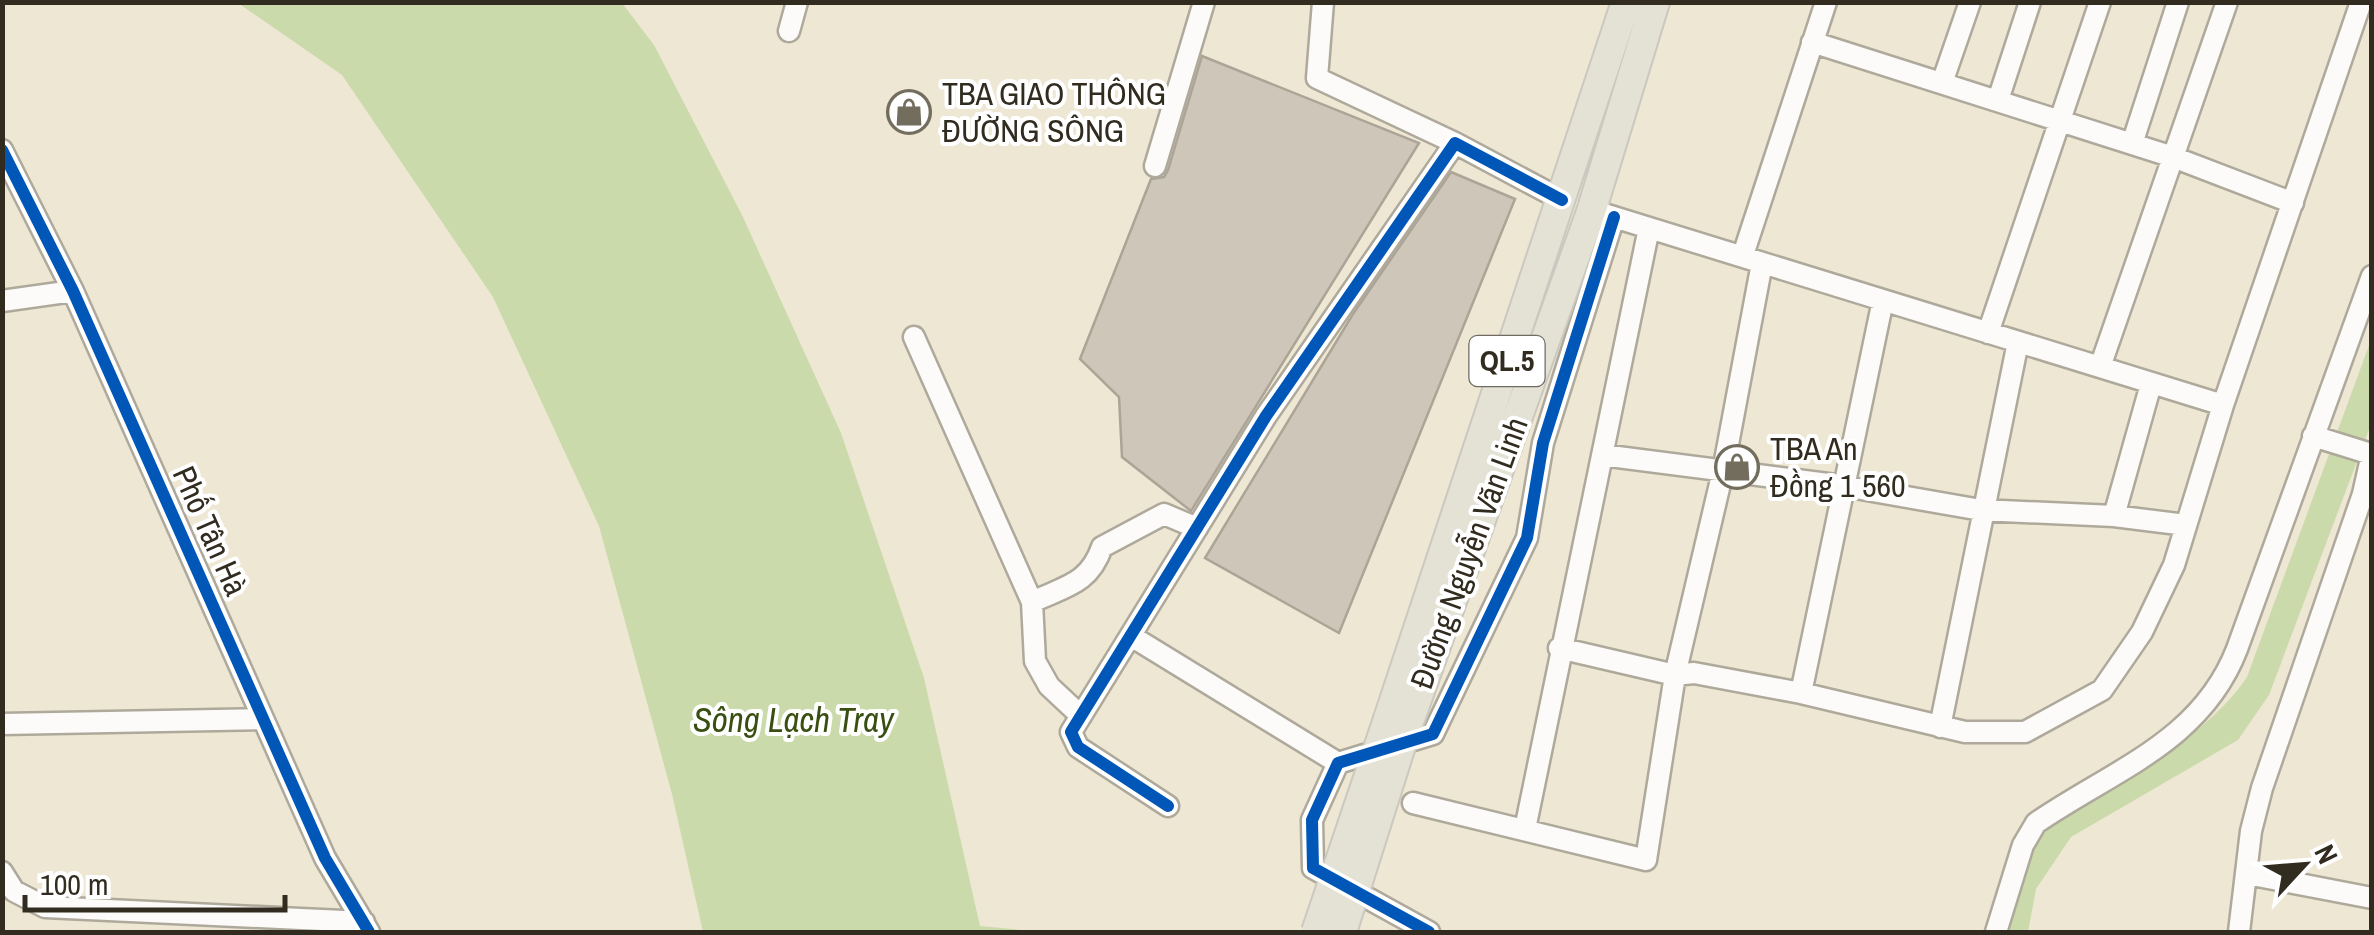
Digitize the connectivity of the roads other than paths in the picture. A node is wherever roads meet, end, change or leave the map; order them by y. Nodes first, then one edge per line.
1 (798, 2) edge
2 (1204, 2) edge
3 (1323, 2) edge
4 (1626, 2) edge
5 (1655, 2) edge
6 (1826, 2) edge
7 (1970, 2) edge
8 (2030, 2) edge
9 (2100, 2) edge
10 (2178, 2) edge
11 (2227, 2) edge
12 (2361, 2) edge
13 (790, 31) dead end
14 (1812, 42) junction
15 (1942, 83) junction
16 (1998, 100) junction
17 (2060, 120) junction
18 (1455, 143) junction
19 (2132, 144) junction
20 (2, 150) edge
21 (2173, 157) junction
22 (1155, 166) dead end
23 (1562, 200) junction
24 (2293, 203) junction
25 (1602, 214) junction
26 (1649, 228) junction
27 (1752, 259) junction
28 (2372, 276) edge
29 (73, 292) junction
30 (1883, 300) junction
31 (2, 301) edge
32 (1988, 332) junction
33 (914, 336) dead end
34 (2018, 342) junction
35 (2100, 367) junction
36 (2151, 384) junction
37 (2223, 405) junction
38 (2319, 436) junction
39 (1602, 454) junction
40 (2370, 454) edge
41 (1723, 471) junction
42 (1844, 486) junction
43 (1981, 510) junction
44 (2114, 516) junction
45 (2186, 525) junction
46 (1196, 528) junction
47 (1032, 602) junction
48 (1131, 636) junction
49 (1559, 648) junction
50 (1675, 674) junction
51 (1801, 693) junction
52 (1081, 716) junction
53 (263, 719) junction
54 (2, 724) edge
55 (1397, 724) junction
56 (1940, 726) junction
57 (1338, 763) junction
58 (1413, 803) dead end
59 (1168, 806) dead end
60 (1525, 828) junction
61 (2, 872) edge
62 (2247, 874) junction
63 (2372, 898) edge
64 (366, 927) edge
65 (1316, 932) edge
66 (1342, 932) edge
67 (1429, 932) edge
68 (1996, 932) edge
69 (2240, 932) edge

1 - 13 street
2 - 22 street
3 - 18 street
4 - 23 highway, Đường Nguyễn Văn Linh / QL.5
5 - 25 highway, Đường Nguyễn Văn Linh / QL.5
6 - 14 street
7 - 15 street
8 - 16 street
9 - 17 street
10 - 19 street
11 - 21 street
12 - 24 street
14 - 15 street
14 - 27 street
15 - 16 street
16 - 17 street
17 - 19 street
17 - 32 street
18 - 23 street
18 - 46 street
19 - 21 street
20 - 29 street, Phố Tân Hà
21 - 24 street
21 - 35 street
23 - 55 highway, Đường Nguyễn Văn Linh / QL.5
24 - 37 street
25 - 26 street
25 - 55 highway, Đường Nguyễn Văn Linh / QL.5
25 - 57 street
26 - 27 street
26 - 39 street
27 - 30 street
27 - 41 street
28 - 38 street
29 - 31 street
29 - 53 street, Phố Tân Hà
30 - 32 street
30 - 42 street
32 - 34 street
33 - 47 street
34 - 35 street
34 - 43 street
35 - 36 street
36 - 37 street
36 - 44 street
37 - 45 street
38 - 40 street
38 - 68 street
39 - 41 street
39 - 49 street
40 - 62 street
41 - 42 street
41 - 50 street
42 - 43 street
42 - 51 street
43 - 44 street
43 - 56 street
44 - 45 street
45 - 56 street
46 - 47 street
46 - 48 street
47 - 52 street
48 - 52 street
48 - 57 street
49 - 50 street
49 - 60 street
50 - 51 street
50 - 60 street
51 - 56 street
52 - 59 street
53 - 54 street
53 - 64 street, Phố Tân Hà
55 - 65 highway, Đường Nguyễn Văn Linh / QL.5, bridge
55 - 66 highway, Đường Nguyễn Văn Linh / QL.5, bridge
57 - 67 street
58 - 60 street
61 - 64 street
62 - 63 street
62 - 69 street

